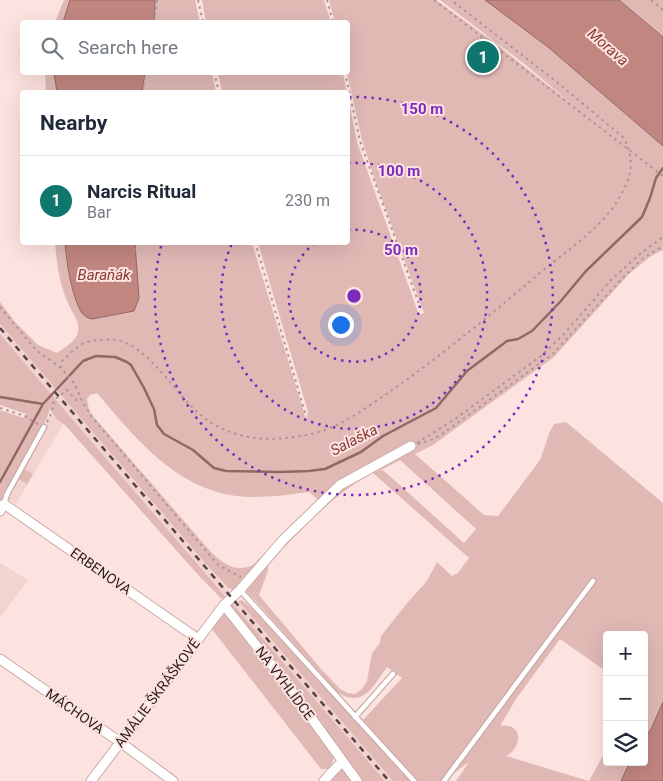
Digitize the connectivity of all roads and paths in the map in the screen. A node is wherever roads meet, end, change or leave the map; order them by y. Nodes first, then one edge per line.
1 (157, 0) edge
2 (198, 0) edge
3 (327, 0) edge
4 (434, 0) edge
5 (452, 0) edge
6 (651, 0) edge
7 (663, 10) edge
8 (154, 20) edge
9 (203, 20) edge
10 (332, 20) edge
11 (145, 75) edge
12 (215, 75) edge
13 (346, 75) edge
14 (143, 90) edge
15 (218, 90) edge
16 (349, 90) edge
17 (350, 95) edge
18 (630, 150) junction
19 (663, 176) edge
20 (663, 237) edge
21 (135, 245) edge
22 (256, 245) edge
23 (663, 246) edge
24 (136, 254) dead end
25 (419, 304) dead end
26 (0, 307) edge
27 (61, 368) junction
28 (81, 400) junction
29 (0, 408) edge
30 (306, 416) dead end
31 (44, 427) junction
32 (411, 446) junction
33 (2, 507) edge
34 (593, 581) dead end
35 (247, 582) junction
36 (240, 590) junction
37 (224, 605) junction
38 (198, 639) junction
39 (0, 659) edge
40 (393, 674) dead end
41 (355, 717) junction
42 (120, 742) junction
43 (342, 762) junction
44 (91, 781) edge
45 (172, 781) edge
46 (324, 781) edge
47 (357, 781) edge
48 (414, 781) edge
49 (444, 781) edge

1 - 8 path
2 - 9 path
3 - 10 path
4 - 18 path
5 - 18 path
6 - 7 path
11 - 14 path
12 - 15 path
13 - 16 path
17 - 25 path
18 - 19 path
18 - 27 path
20 - 32 path
21 - 24 path
22 - 30 path
23 - 32 path
26 - 27 path
27 - 28 path
28 - 31 path
28 - 35 path
29 - 31 path
31 - 33 lane
32 - 35 street
33 - 38 street, ERBENOVA
34 - 49 lane
35 - 36 street
36 - 37 street
36 - 41 lane
37 - 38 street, AMÁLIE ŠKRÁŠKOVÉ
37 - 43 street, NA VYHLÍDCE
38 - 42 street, AMÁLIE ŠKRÁŠKOVÉ
39 - 42 street, MÁCHOVA
40 - 41 lane
41 - 48 lane
42 - 44 street, AMÁLIE ŠKRÁŠKOVÉ
42 - 45 street, MÁCHOVA
43 - 46 street
43 - 47 street, NA VYHLÍDCE

